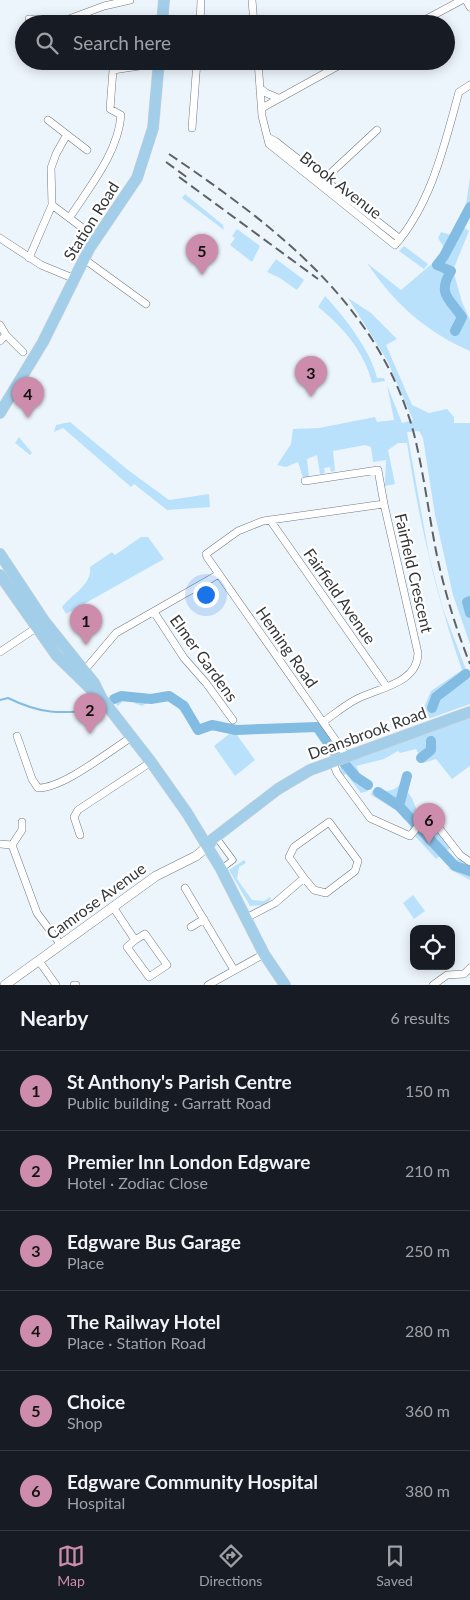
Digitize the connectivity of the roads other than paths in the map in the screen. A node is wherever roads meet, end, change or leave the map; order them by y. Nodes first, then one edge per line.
1 (130, 0) edge
2 (164, 0) edge
3 (201, 0) edge
4 (252, 0) edge
5 (464, 0) edge
6 (470, 7) edge
7 (80, 15) edge
8 (163, 15) edge
9 (200, 15) edge
10 (253, 15) edge
11 (435, 15) edge
12 (113, 70) edge
13 (158, 70) edge
14 (196, 70) edge
15 (259, 70) edge
16 (330, 70) edge
17 (470, 84) edge
18 (260, 88) junction
19 (278, 98) junction
20 (262, 108) junction
21 (48, 120) dead end
22 (192, 128) dead end
23 (377, 130) dead end
24 (66, 136) junction
25 (87, 150) dead end
26 (321, 182) junction
27 (52, 205) junction
28 (70, 217) junction
29 (0, 238) edge
30 (96, 238) junction
31 (400, 239) junction
32 (29, 258) junction
33 (84, 259) junction
34 (75, 279) junction
35 (146, 304) dead end
36 (0, 324) edge
37 (6, 335) junction
38 (0, 341) edge
39 (23, 352) dead end
40 (0, 413) edge
41 (304, 481) dead end
42 (384, 504) junction
43 (270, 520) junction
44 (0, 554) edge
45 (206, 554) joint
46 (219, 574) junction
47 (0, 575) edge
48 (154, 612) junction
49 (41, 625) junction
50 (0, 652) edge
51 (81, 674) junction
52 (387, 687) junction
53 (470, 712) edge
54 (233, 720) dead end
55 (322, 722) junction
56 (17, 736) dead end
57 (132, 737) junction
58 (346, 755) junction
59 (332, 760) junction
60 (152, 762) junction
61 (22, 822) dead end
62 (80, 835) dead end
63 (216, 836) junction
64 (0, 844) edge
65 (12, 845) junction
66 (208, 846) junction
67 (470, 862) edge
68 (221, 869) junction
69 (304, 878) junction
70 (185, 888) dead end
71 (113, 906) junction
72 (246, 918) junction
73 (204, 919) junction
74 (190, 927) dead end
75 (135, 940) junction
76 (60, 945) junction
77 (264, 954) junction
78 (39, 961) junction
79 (470, 968) edge
80 (234, 970) junction
81 (5, 985) edge
82 (56, 985) edge
83 (208, 985) edge
84 (285, 985) edge
85 (433, 985) edge

1 - 7 street
2 - 8 main road
3 - 9 street
4 - 10 street
5 - 6 street
5 - 11 street
12 - 28 street
13 - 30 main road, Station Road
14 - 22 street
15 - 18 street, Brook Avenue
16 - 19 street
17 - 31 street, Brook Avenue
18 - 19 street
18 - 20 street, Brook Avenue
19 - 20 street
20 - 26 street, Brook Avenue
21 - 24 street
23 - 26 street
24 - 25 street
24 - 27 street
26 - 31 street, Brook Avenue
26 - 31 street, Brook Avenue
27 - 28 street
27 - 32 street
28 - 30 street
29 - 32 street
30 - 33 main road, Station Road
32 - 34 street
33 - 34 main road, Station Road
33 - 35 street
34 - 40 main road, Station Road
36 - 37 street
37 - 38 street
37 - 39 street
41 - 42 street
42 - 43 street, Fairfield Crescent
42 - 52 street, Fairfield Crescent
43 - 45 street, Fairfield Crescent
43 - 52 street, Fairfield Avenue
44 - 49 main road
45 - 46 street, Heming Road
46 - 48 street
46 - 55 street, Heming Road
47 - 49 main road
48 - 51 street
48 - 54 street, Elmer Gardens
49 - 50 street
49 - 51 main road
51 - 57 main road
52 - 55 street, Fairfield Crescent
53 - 58 main road, Deansbrook Road
55 - 58 street, Heming Road
56 - 57 street
57 - 60 main road
58 - 59 main road, Deansbrook Road
59 - 63 main road, Deansbrook Road
59 - 67 street
60 - 62 street
60 - 66 main road
61 - 65 street
63 - 66 main road, Deansbrook Road
63 - 68 street
64 - 65 street
65 - 76 street
66 - 68 main road
66 - 71 street, Camrose Avenue
68 - 72 main road
69 - 69 street
69 - 72 street
70 - 73 street
71 - 75 street
71 - 76 street, Camrose Avenue
72 - 77 main road
73 - 74 street
73 - 80 street
75 - 75 street
76 - 78 street, Camrose Avenue
77 - 80 street
77 - 84 main road
78 - 81 street, Camrose Avenue
78 - 82 street
79 - 85 street
80 - 83 street

